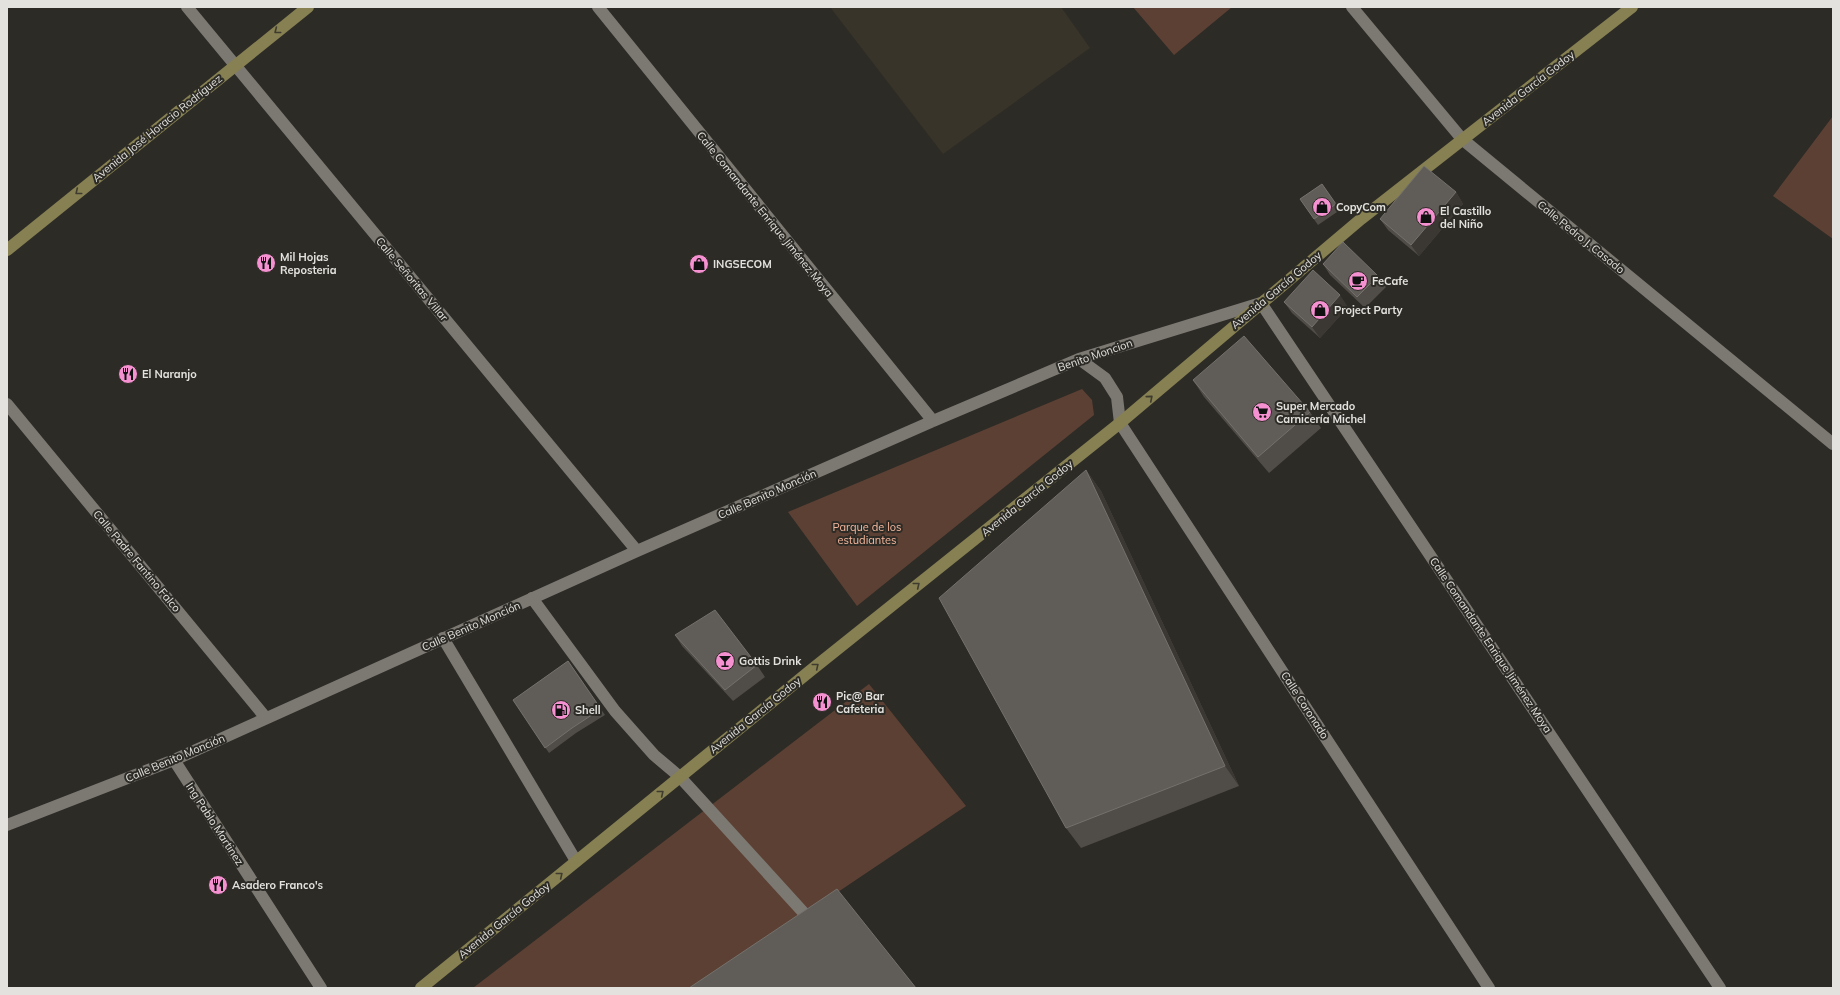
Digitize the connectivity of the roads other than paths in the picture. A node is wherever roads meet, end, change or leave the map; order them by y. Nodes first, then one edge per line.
1 (187, 7) edge
2 (308, 7) edge
3 (598, 7) edge
4 (1352, 7) edge
5 (1632, 7) edge
6 (234, 65) junction
7 (1462, 139) junction
8 (7, 250) edge
9 (1261, 303) junction
10 (1079, 359) junction
11 (7, 404) edge
12 (933, 421) junction
13 (1120, 423) junction
14 (1833, 444) edge
15 (637, 551) junction
16 (532, 598) junction
17 (443, 638) junction
18 (266, 718) junction
19 (174, 760) junction
20 (680, 777) junction
21 (7, 825) edge
22 (576, 862) junction
23 (814, 924) edge
24 (321, 988) edge
25 (421, 988) edge
26 (1489, 988) edge
27 (1720, 988) edge

1 - 6 street, Calle Señoritas Villar
2 -> 6 main road, Avenida José Horacio Rodríguez
3 - 12 street, Calle Comandante Enrique Jiménez Moya
4 - 7 street, Calle Pedro J. Casado
5 - 7 main road, Avenida García Godoy
6 -> 8 main road, Avenida José Horacio Rodríguez
6 - 15 street, Calle Señoritas Villar
7 - 9 main road, Avenida García Godoy
7 - 14 street, Calle Pedro J. Casado
9 - 10 street, Benito Moncion
13 -> 9 main road, Avenida García Godoy
9 - 27 street, Calle Comandante Enrique Jiménez Moya
10 - 12 street, Benito Moncion
10 - 13 street
11 - 18 street, Calle Padre Fantino Falco
12 - 15 street, Calle Benito Monción
20 -> 13 main road, Avenida García Godoy
13 - 26 street, Calle Coronado
15 - 16 street, Calle Benito Monción
16 - 17 street, Calle Benito Monción
16 - 20 street
17 - 18 street, Calle Benito Monción
17 - 22 street
18 - 19 street, Calle Benito Monción
19 - 21 street, Calle Benito Monción
19 - 24 street, Ing Pablo Martinez
22 -> 20 main road, Avenida García Godoy
20 - 23 street
25 -> 22 main road, Avenida García Godoy

